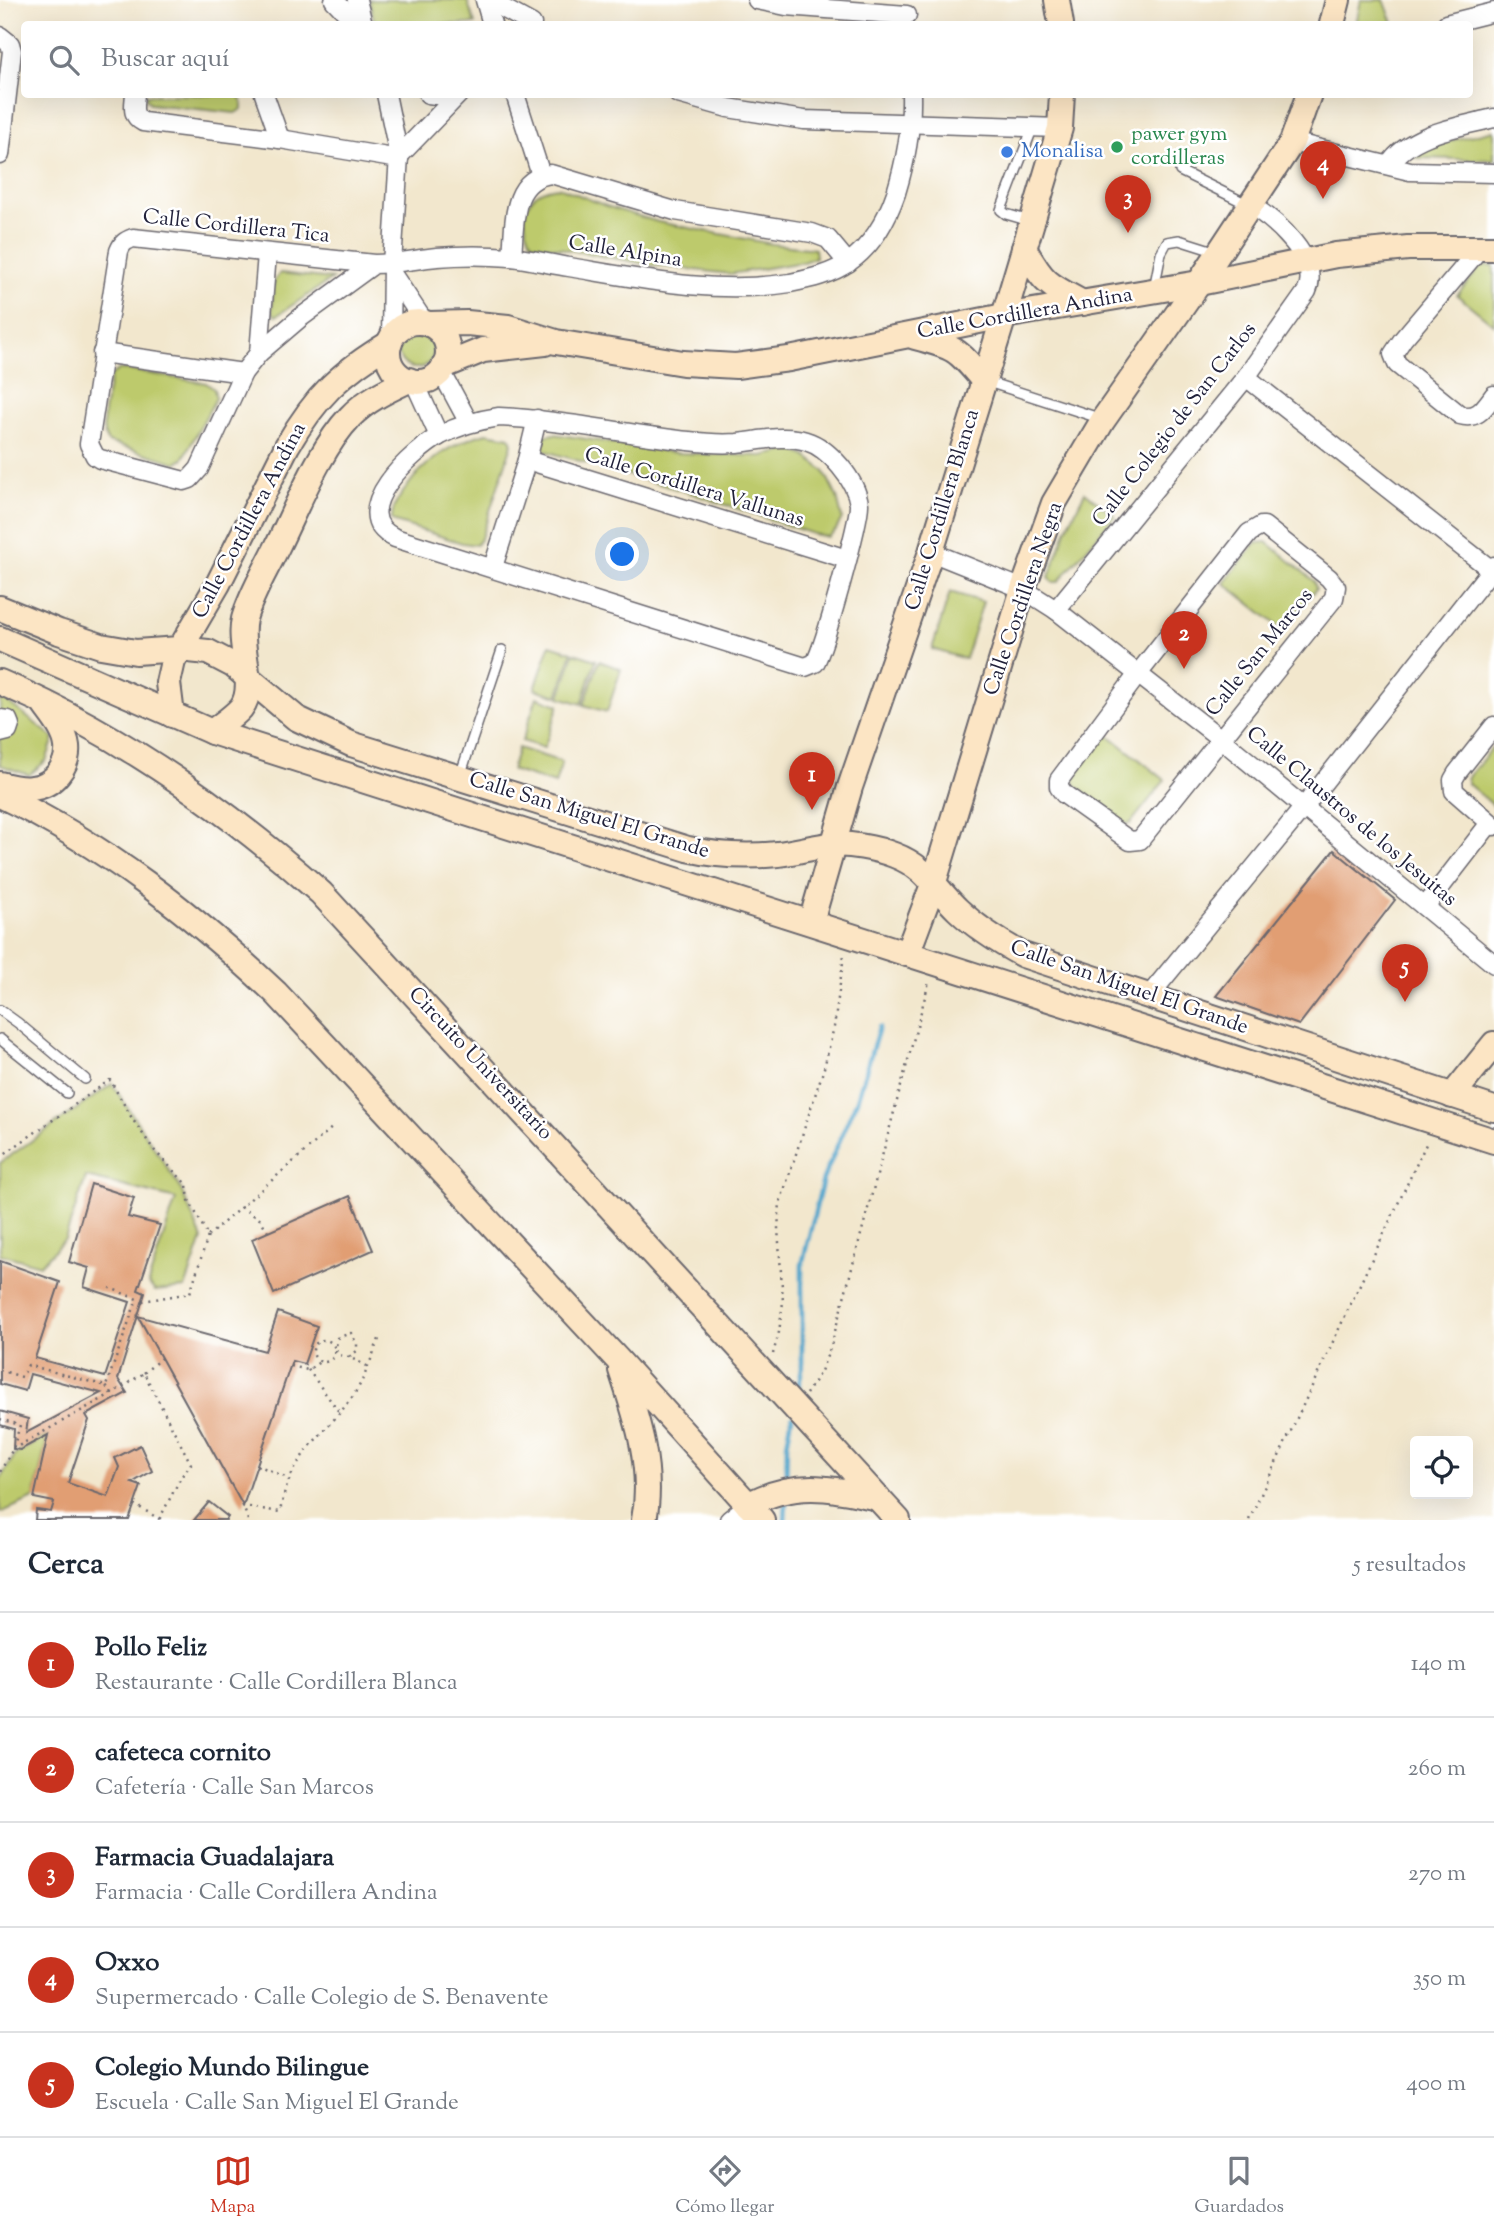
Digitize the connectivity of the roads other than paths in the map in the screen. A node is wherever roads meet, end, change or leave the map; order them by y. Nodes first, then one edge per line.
1 (334, 0) edge
2 (357, 0) edge
3 (487, 0) edge
4 (757, 0) edge
5 (1057, 0) edge
6 (1338, 0) edge
7 (1494, 12) edge
8 (907, 13) edge
9 (355, 21) edge
10 (362, 21) edge
11 (491, 21) edge
12 (526, 21) edge
13 (1060, 21) edge
14 (1333, 21) edge
15 (1458, 21) edge
16 (0, 36) edge
17 (135, 98) edge
18 (265, 98) edge
19 (387, 98) edge
20 (454, 98) edge
21 (516, 98) edge
22 (692, 98) edge
23 (911, 98) edge
24 (1062, 98) edge
25 (1308, 98) edge
26 (1494, 118) edge
27 (912, 124) junction
28 (1033, 127) junction
29 (1060, 128) junction
30 (280, 139) junction
31 (1292, 142) junction
32 (0, 155) edge
33 (399, 158) junction
34 (1389, 165) junction
35 (1180, 171) dead end
36 (1494, 173) edge
37 (541, 175) junction
38 (1250, 205) junction
39 (1032, 222) junction
40 (1024, 248) junction
41 (1488, 248) edge
42 (1219, 253) junction
43 (267, 254) junction
44 (512, 257) junction
45 (1307, 261) junction
46 (848, 264) junction
47 (387, 268) junction
48 (1199, 283) junction
49 (1153, 291) junction
50 (1083, 303) junction
51 (1004, 316) junction
52 (427, 323) junction
53 (908, 335) junction
54 (391, 341) junction
55 (556, 342) junction
56 (102, 353) junction
57 (259, 354) junction
58 (442, 368) junction
59 (243, 373) junction
60 (1246, 377) junction
61 (412, 380) junction
62 (983, 380) junction
63 (1494, 395) edge
64 (537, 419) junction
65 (1103, 419) junction
66 (469, 423) junction
67 (439, 436) junction
68 (527, 460) junction
69 (931, 552) junction
70 (847, 559) junction
71 (494, 567) junction
72 (1493, 569) edge
73 (1023, 589) junction
74 (0, 608) edge
75 (1056, 610) junction
76 (0, 639) edge
77 (179, 649) junction
78 (502, 650) dead end
79 (1138, 674) junction
80 (248, 679) junction
81 (0, 682) edge
82 (41, 699) junction
83 (172, 715) junction
84 (0, 719) edge
85 (1494, 726) edge
86 (212, 732) junction
87 (0, 733) edge
88 (1221, 739) junction
89 (460, 777) junction
90 (0, 784) edge
91 (0, 794) edge
92 (1304, 807) junction
93 (1492, 824) edge
94 (834, 845) junction
95 (934, 881) junction
96 (1425, 907) junction
97 (811, 922) junction
98 (907, 954) junction
99 (1494, 964) edge
100 (1149, 996) junction
101 (0, 1010) edge
102 (0, 1039) edge
103 (1494, 1044) edge
104 (85, 1079) dead end
105 (67, 1093) dead end
106 (1452, 1096) junction
107 (1494, 1109) edge
108 (1494, 1141) edge
109 (618, 1360) junction
110 (878, 1498) junction
111 (746, 1515) edge
112 (897, 1519) edge
113 (644, 1520) edge

1 - 9 street
2 - 10 street
3 - 11 street
3 - 12 street
4 - 8 street
5 - 13 street
6 - 14 street
7 - 15 street
16 - 32 street
17 - 30 street
18 - 30 street
19 - 33 street
20 - 33 street
21 - 37 street
22 - 27 street
23 - 27 street, Calle Alpina
24 - 29 street, Calle Cordillera Blanca
25 - 31 street, Calle Cordillera Negra
26 - 34 street
27 - 28 street
27 - 46 street, Calle Alpina
28 - 29 street
28 - 39 lane
29 - 39 street, Calle Cordillera Blanca
30 - 33 street
31 - 34 street
31 - 38 street, Calle Cordillera Negra
33 - 47 street
34 - 36 street
35 - 38 lane
37 - 44 street
37 - 46 street
38 - 42 street, Calle Cordillera Negra
38 - 45 street
39 - 40 street, Calle Cordillera Blanca
40 - 50 street
40 - 51 street, Calle Cordillera Blanca
41 - 45 street, Calle Cordillera Andina
41 - 63 street
42 - 48 street, Calle Cordillera Negra
42 - 49 lane
43 - 47 street, Calle Cordillera Tica
43 - 56 street, Calle Cordillera Tica
43 - 57 street
44 - 46 street, Calle Alpina
44 - 47 street, Calle Alpina
45 - 48 street, Calle Cordillera Andina
45 - 60 street, Calle Colegio de San Carlos
47 - 52 street
47 - 54 street
47 - 57 street, Calle Cordillera Tica
48 - 49 street, Calle Cordillera Andina
48 - 65 street, Calle Cordillera Negra
49 - 50 street, Calle Cordillera Andina
50 - 51 street, Calle Cordillera Andina
51 - 53 street, Calle Cordillera Andina
51 - 62 street, Calle Cordillera Blanca
52 - 54 street
52 - 55 street, Calle Cordillera Andina
52 - 58 street
53 - 55 street, Calle Cordillera Andina
53 - 62 street
54 - 61 street
54 - 77 street, Calle Cordillera Andina
55 - 58 street, Calle Cordillera Andina
56 - 59 street
56 - 59 street, Calle Cordillera Tica
57 - 59 street, Calle Cordillera Tica
58 - 61 street
58 - 66 street
60 - 72 street
60 - 75 street, Calle Colegio de San Carlos
61 - 67 street
61 - 80 street
62 - 65 lane
62 - 69 street, Calle Cordillera Blanca
64 - 66 street
64 - 68 street
64 - 70 street
65 - 73 street, Calle Cordillera Negra
66 - 67 street
67 - 71 street
68 - 70 street, Calle Cordillera Vallunas
68 - 71 street
69 - 73 street, Calle Claustros de los Jesuitas
69 - 94 street, Calle Cordillera Blanca
70 - 71 street
72 - 92 street
73 - 75 street, Calle Claustros de los Jesuitas
73 - 95 street, Calle Cordillera Negra
74 - 77 street, Calle San Miguel El Grande
75 - 79 street, Calle Claustros de los Jesuitas
76 - 83 street, Calle San Miguel El Grande
77 - 80 street, Calle San Miguel El Grande
77 - 83 street
78 - 89 lane
79 - 88 street, Calle Claustros de los Jesuitas
79 - 88 street, Calle San Marcos
79 - 88 street, Calle San Marcos
80 - 86 street
80 - 89 street, Calle San Miguel El Grande
81 - 82 street, Circuito Universitario
82 - 90 street
82 - 110 street, Circuito Universitario
83 - 86 street, Calle San Miguel El Grande
84 - 87 street
85 - 93 street
86 - 97 street, Calle San Miguel El Grande
88 - 92 street, Calle Claustros de los Jesuitas
89 - 94 street, Calle San Miguel El Grande
91 - 109 street
92 - 96 street, Calle Claustros de los Jesuitas
92 - 100 street
93 - 96 street
94 - 95 street, Calle San Miguel El Grande
94 - 97 street, Calle Cordillera Blanca
95 - 98 street, Calle Cordillera Negra
95 - 100 street, Calle San Miguel El Grande
96 - 99 street, Calle Claustros de los Jesuitas
97 - 98 street, Calle San Miguel El Grande
98 - 108 street, Calle San Miguel El Grande
100 - 106 street, Calle San Miguel El Grande
101 - 104 lane
102 - 105 lane
103 - 106 street
106 - 107 street, Calle San Miguel El Grande
109 - 111 street
109 - 113 street
110 - 111 street
110 - 112 street, Circuito Universitario

